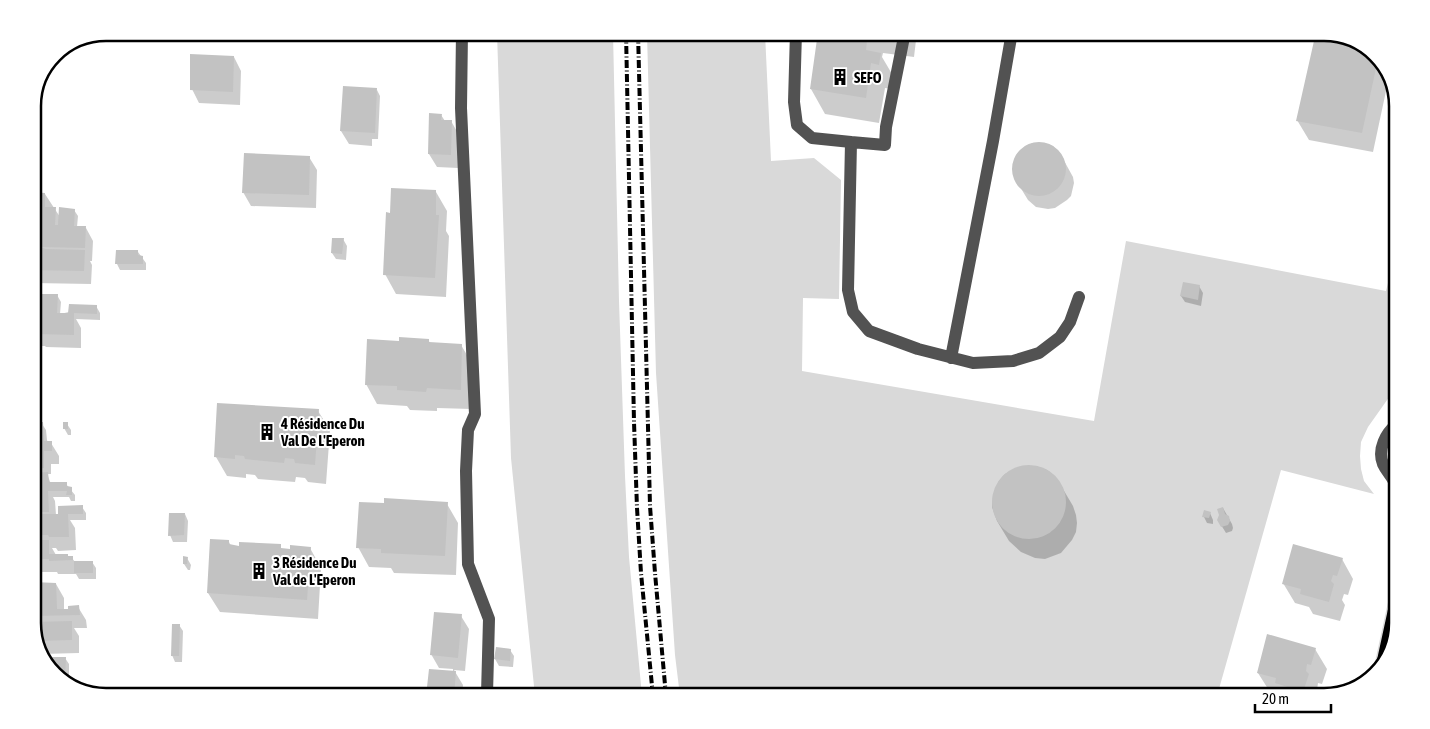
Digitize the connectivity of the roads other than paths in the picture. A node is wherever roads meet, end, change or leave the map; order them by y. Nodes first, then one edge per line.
1 (462, 41) edge
2 (796, 41) edge
3 (903, 41) edge
4 (1010, 41) edge
5 (851, 142) junction
6 (1079, 297) dead end
7 (951, 358) junction
8 (1389, 431) edge
9 (1389, 472) edge
10 (487, 688) edge

1 - 10 street
2 - 5 street
3 - 5 street
4 - 7 street
5 - 7 street
6 - 7 street
8 - 9 street

